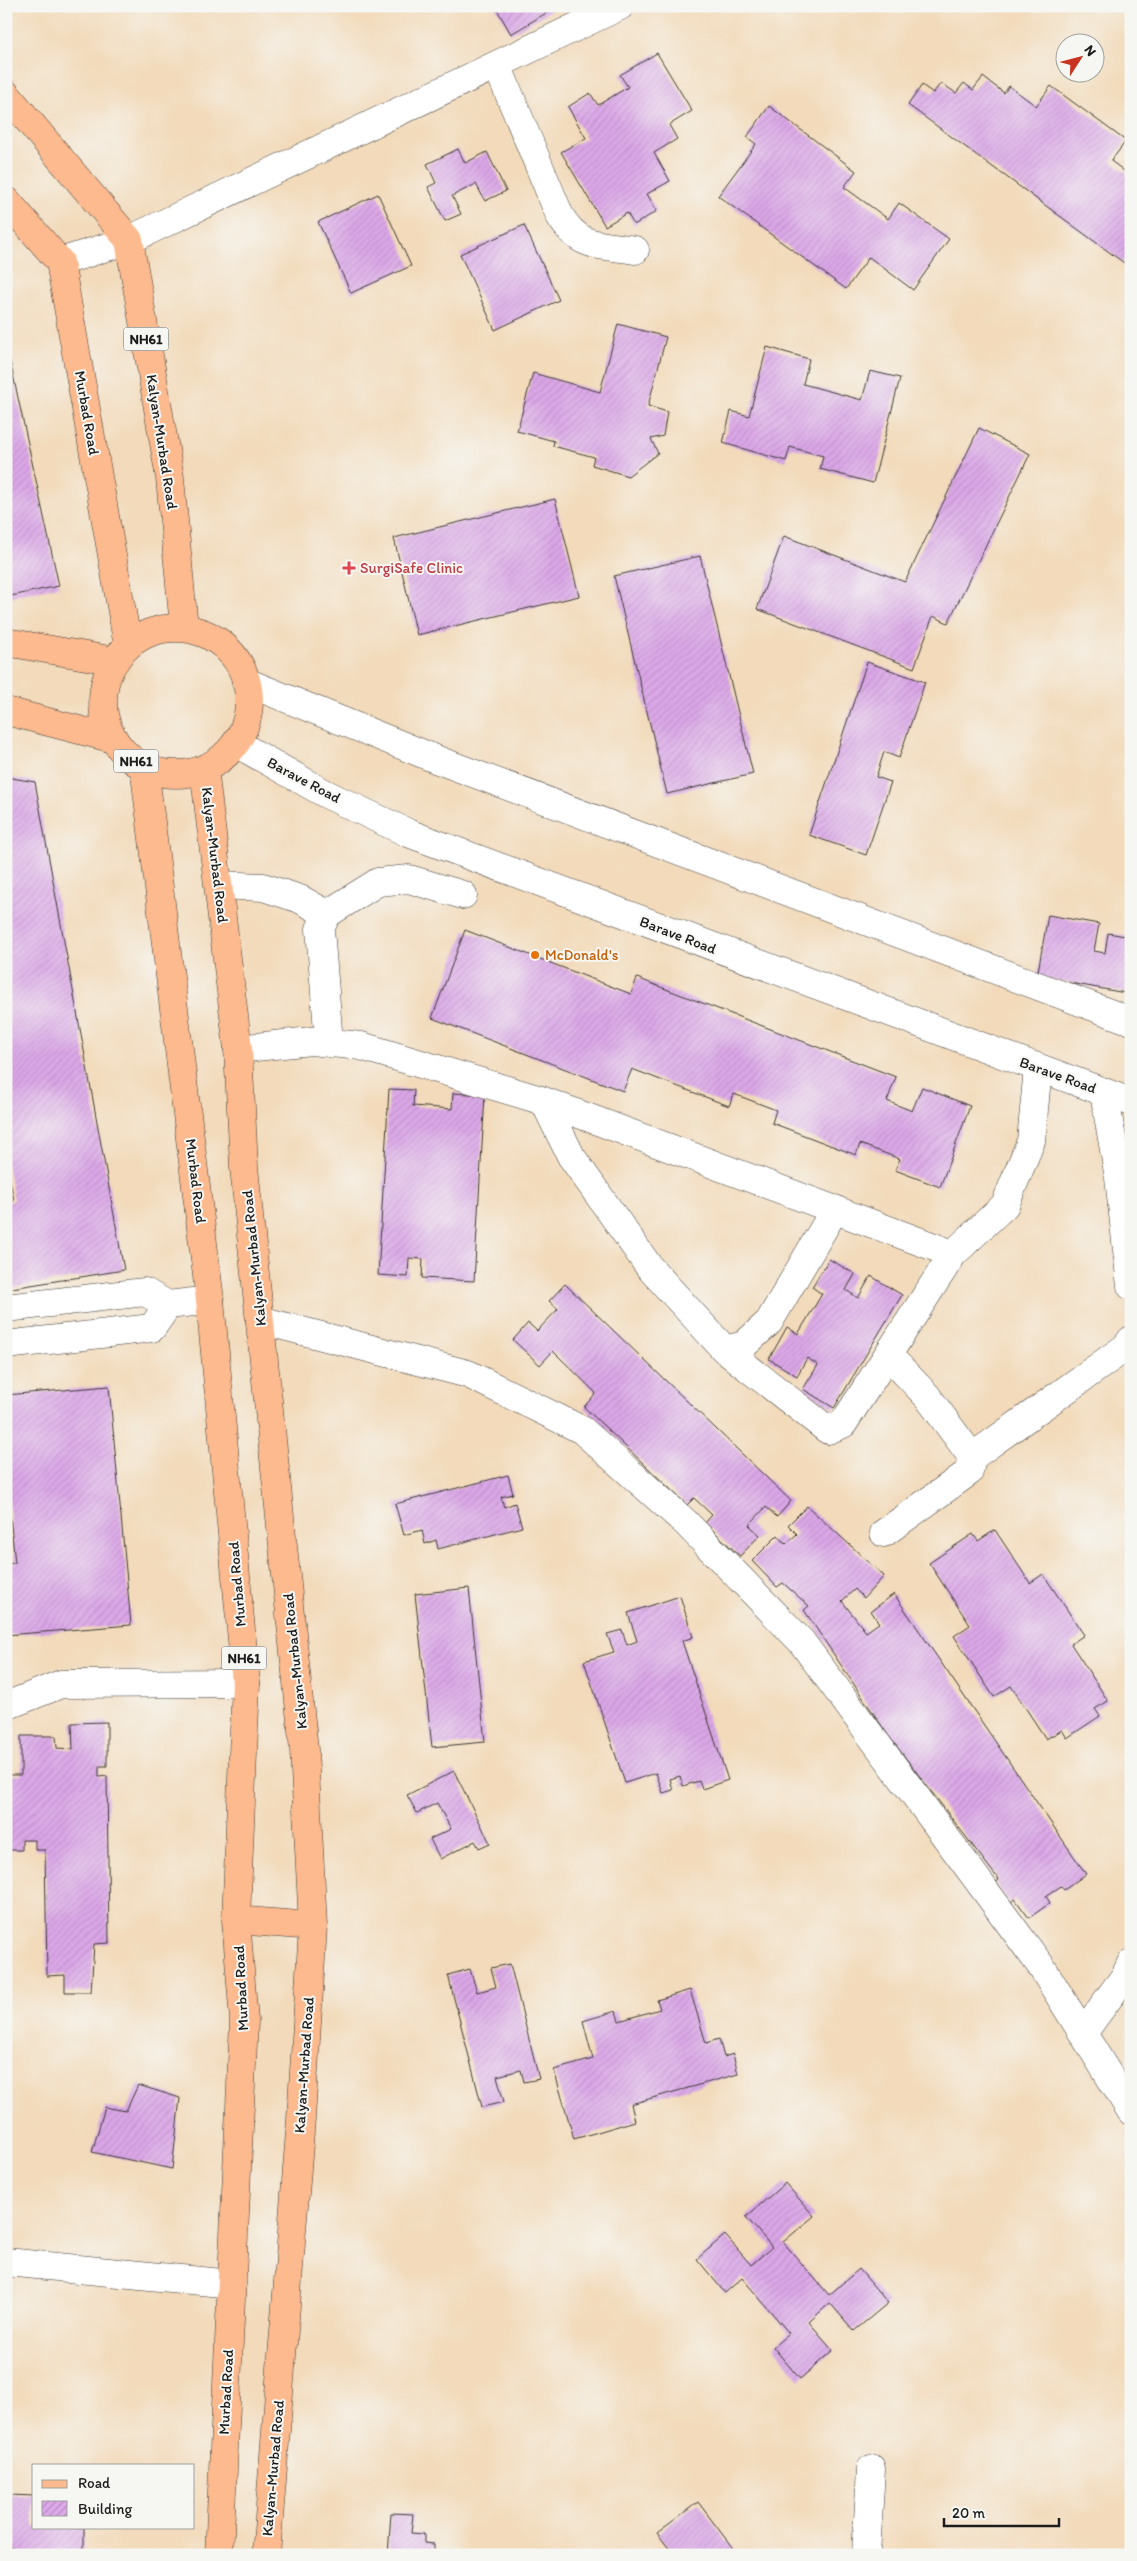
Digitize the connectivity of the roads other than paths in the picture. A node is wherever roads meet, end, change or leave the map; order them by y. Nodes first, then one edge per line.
1 (620, 6) edge
2 (497, 65) junction
3 (6, 94) edge
4 (6, 200) edge
5 (129, 240) junction
6 (635, 250) dead end
7 (60, 262) junction
8 (184, 627) junction
9 (6, 642) edge
10 (121, 654) junction
11 (246, 682) junction
12 (6, 711) edge
13 (114, 739) junction
14 (236, 743) junction
15 (144, 766) junction
16 (204, 769) junction
17 (219, 885) junction
18 (463, 895) dead end
19 (327, 914) junction
20 (1131, 1021) edge
21 (329, 1042) junction
22 (238, 1049) junction
23 (1038, 1068) junction
24 (1104, 1093) junction
25 (544, 1101) junction
26 (1131, 1102) edge
27 (835, 1209) junction
28 (953, 1254) junction
29 (1131, 1286) edge
30 (210, 1300) junction
31 (168, 1305) junction
32 (6, 1308) edge
33 (260, 1320) junction
34 (1131, 1340) edge
35 (6, 1344) edge
36 (725, 1350) junction
37 (888, 1355) junction
38 (972, 1457) junction
39 (884, 1533) dead end
40 (246, 1683) junction
41 (6, 1706) edge
42 (236, 1920) junction
43 (313, 1926) junction
44 (1131, 1964) edge
45 (1082, 2033) junction
46 (1131, 2111) edge
47 (6, 2262) edge
48 (232, 2284) junction
49 (871, 2470) dead end
50 (219, 2555) edge
51 (266, 2555) edge
52 (866, 2555) edge

1 - 2 street
2 - 5 street
2 - 6 street
3 - 5 main road
4 - 7 main road
5 - 7 street
5 - 8 main road, Kalyan-Murbad Road / NH61
7 - 10 main road, Murbad Road
8 - 10 main road, NH61
8 - 11 main road, NH61
9 - 10 main road
10 - 13 main road, NH61
11 - 14 main road, NH61
11 - 20 street
12 - 13 main road
13 - 15 main road, NH61
14 - 16 main road, NH61
14 - 23 street, Barave Road
15 - 16 main road, NH61
15 - 30 main road, Murbad Road / NH61
16 - 17 main road, Kalyan-Murbad Road
17 - 19 street
17 - 22 main road, Kalyan-Murbad Road
18 - 19 street
19 - 21 street
21 - 22 street
21 - 25 street
22 - 33 main road, Kalyan-Murbad Road
23 - 24 street, Barave Road
23 - 28 street
24 - 26 street, Barave Road
24 - 29 street
25 - 27 street
25 - 36 street
27 - 28 street
27 - 36 street
28 - 37 street
30 - 31 street
30 - 40 main road, Murbad Road / NH61
31 - 32 street
31 - 35 street
33 - 43 main road, Kalyan-Murbad Road
33 - 45 street
34 - 38 street
36 - 37 street
37 - 38 street
38 - 39 street
40 - 41 street
40 - 42 main road, Murbad Road / NH61
42 - 43 main road
42 - 48 main road, Murbad Road / NH61
43 - 51 main road, Kalyan-Murbad Road
44 - 45 street
45 - 46 street
47 - 48 street
48 - 50 main road, Murbad Road / NH61
49 - 52 street

